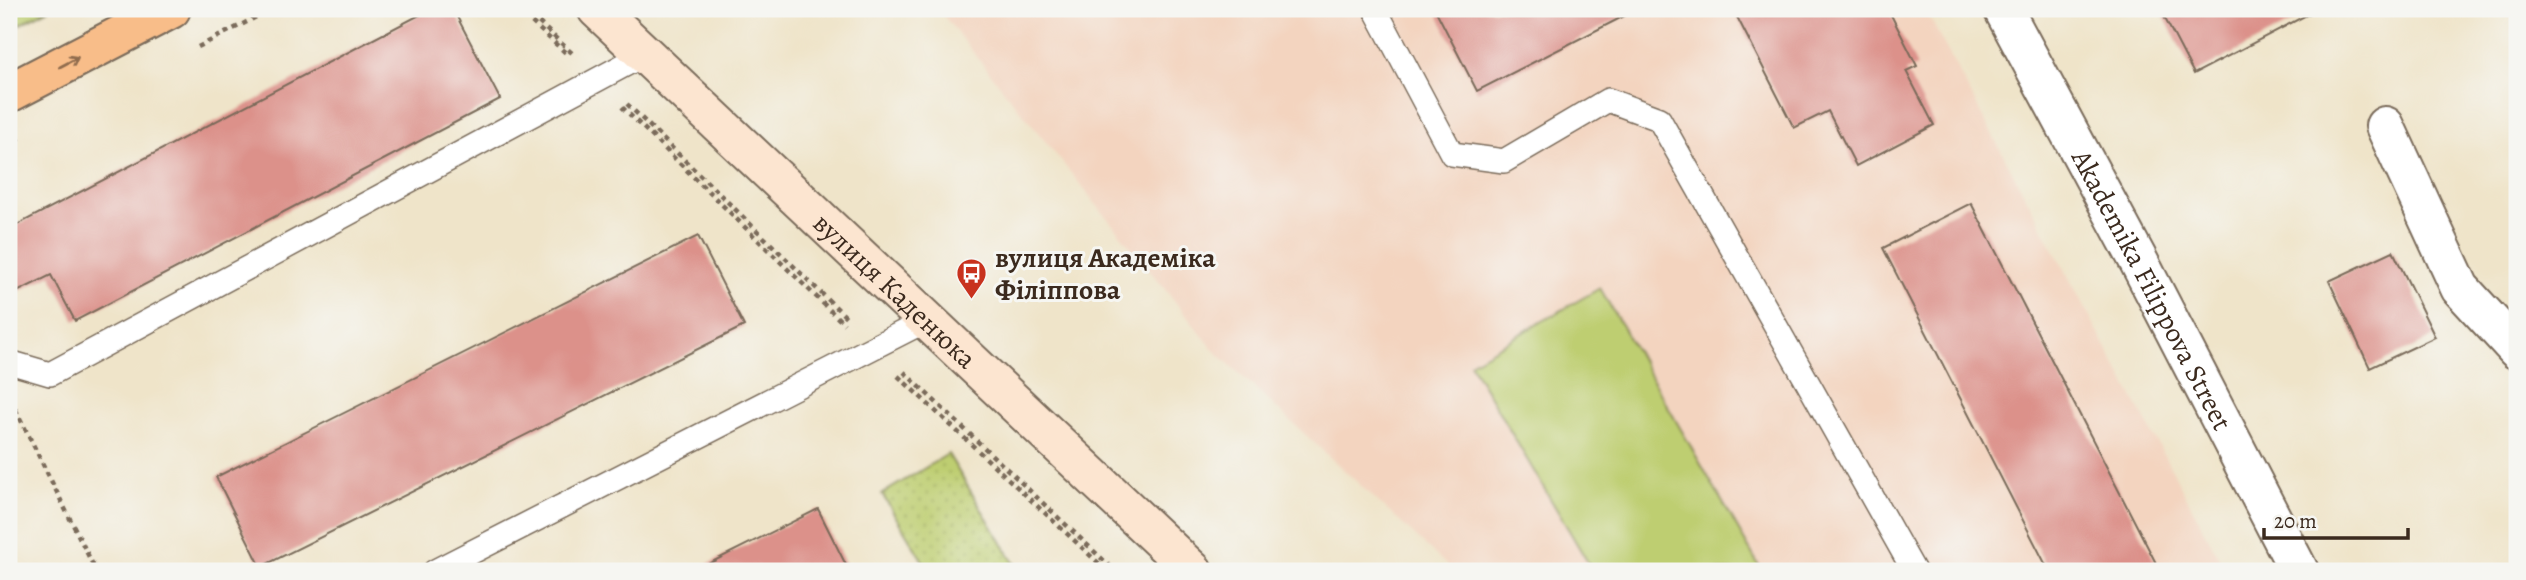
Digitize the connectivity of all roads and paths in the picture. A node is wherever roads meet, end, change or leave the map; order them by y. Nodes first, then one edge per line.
1 (172, 9) edge
2 (517, 9) edge
3 (524, 9) edge
4 (597, 9) edge
5 (1375, 9) edge
6 (2003, 9) edge
7 (645, 54) junction
8 (598, 80) junction
9 (9, 93) edge
10 (2385, 126) dead end
11 (927, 320) junction
12 (873, 348) junction
13 (2517, 350) edge
14 (9, 362) edge
15 (9, 396) edge
16 (96, 571) edge
17 (435, 571) edge
18 (1107, 571) edge
19 (1115, 571) edge
20 (1193, 571) edge
21 (1914, 571) edge
22 (2300, 571) edge

9 -> 1 main road
2 - 8 path
3 - 8 path
4 - 7 street, вулиця Каденюка
5 - 21 lane
6 - 22 street, Akademika Filippova Street
7 - 8 lane
7 - 11 street, вулиця Каденюка
8 - 12 path
8 - 14 lane
10 - 13 street
11 - 12 lane
11 - 20 street, вулиця Каденюка
12 - 17 lane
12 - 18 path
12 - 19 path
15 - 16 path

